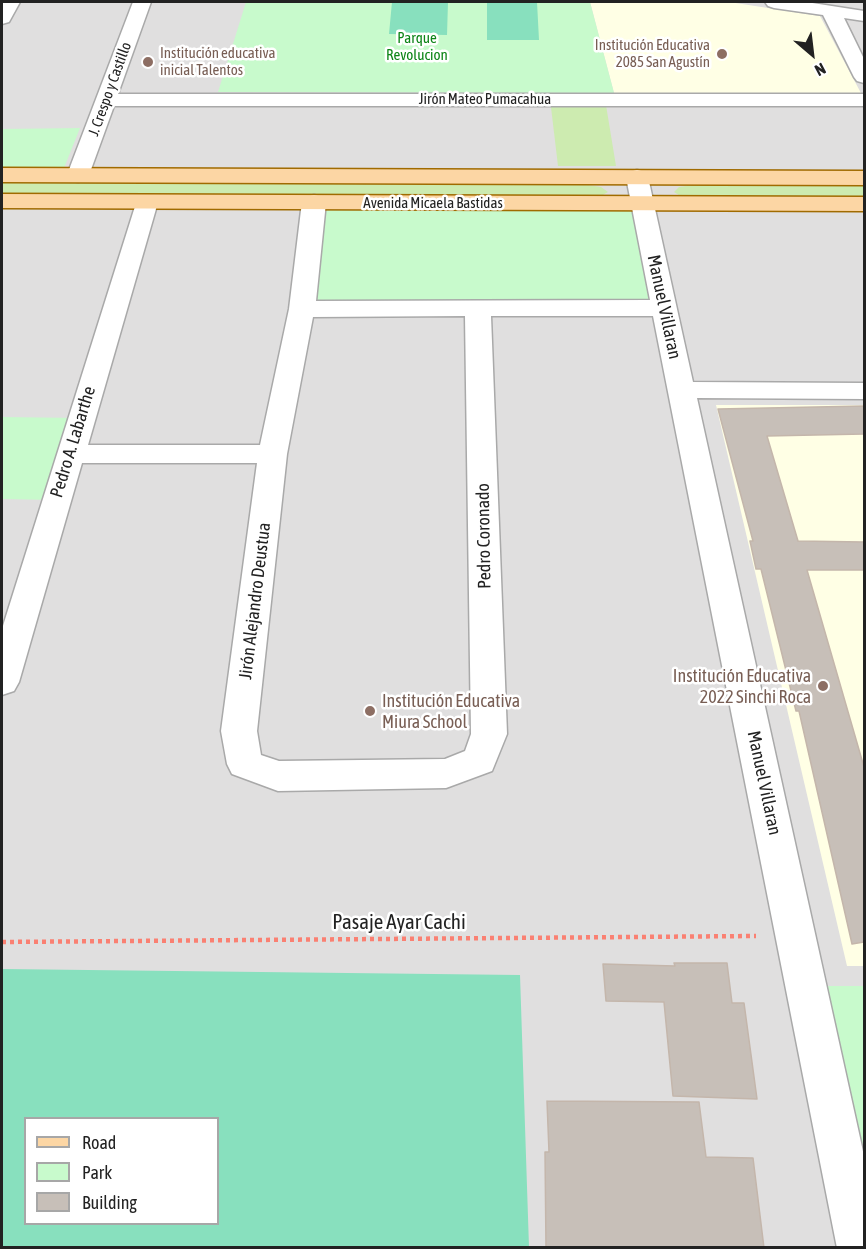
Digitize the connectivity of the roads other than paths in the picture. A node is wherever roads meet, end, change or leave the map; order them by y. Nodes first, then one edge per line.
1 (12, 2) edge
2 (141, 2) edge
3 (774, 2) edge
4 (830, 10) junction
5 (864, 16) edge
6 (2, 18) edge
7 (864, 77) edge
8 (106, 99) junction
9 (864, 100) edge
10 (2, 175) edge
11 (78, 175) junction
12 (864, 178) edge
13 (640, 190) junction
14 (2, 201) edge
15 (146, 202) junction
16 (314, 202) junction
17 (864, 204) edge
18 (664, 308) junction
19 (302, 309) junction
20 (478, 309) junction
21 (681, 390) junction
22 (864, 391) edge
23 (70, 454) junction
24 (273, 454) junction
25 (2, 682) edge
26 (479, 761) joint
27 (861, 1248) edge

1 - 6 street
2 - 8 street, J. Crespo y Castillo
3 - 4 street
4 - 5 street
4 - 7 street
8 - 9 street, Jirón Mateo Pumacahua
8 - 11 street, J. Crespo y Castillo
10 - 11 main road, Avenida Micaela Bastidas
11 - 13 main road, Avenida Micaela Bastidas
12 - 13 main road, Avenida Micaela Bastidas
13 - 16 main road, Avenida Micaela Bastidas
13 - 17 main road, Avenida Micaela Bastidas
13 - 18 street, Manuel Villaran
14 - 15 main road, Avenida Micaela Bastidas
15 - 16 main road, Avenida Micaela Bastidas
15 - 23 street, Pedro A. Labarthe
16 - 19 street, Jirón Alejandro Deustua
18 - 20 street
18 - 21 street, Manuel Villaran
19 - 20 street
19 - 24 street, Jirón Alejandro Deustua
20 - 26 street, Pedro Coronado
21 - 22 street
21 - 27 street, Manuel Villaran
23 - 24 street
23 - 25 street, Pedro A. Labarthe
24 - 26 street, Jirón Alejandro Deustua

